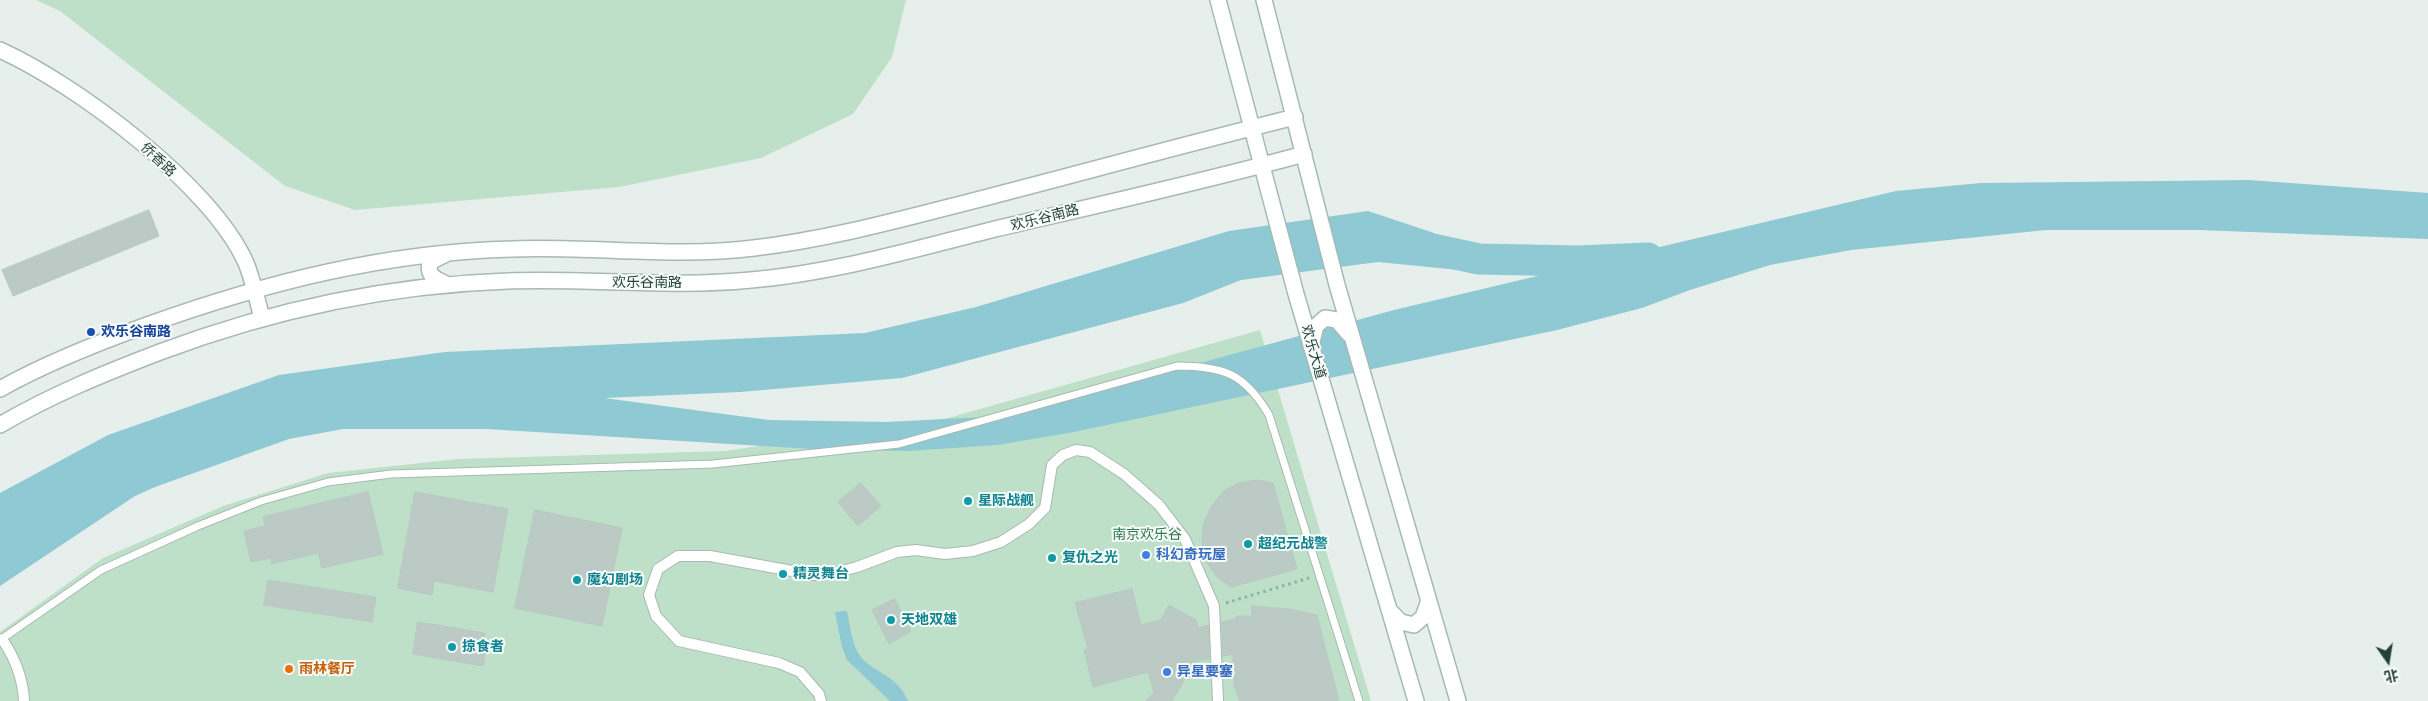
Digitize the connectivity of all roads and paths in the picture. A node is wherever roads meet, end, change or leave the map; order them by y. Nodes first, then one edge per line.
1 (1218, 0) edge
2 (1264, 0) edge
3 (0, 50) edge
4 (1295, 117) junction
5 (1250, 128) junction
6 (1304, 154) junction
7 (1260, 166) junction
8 (447, 253) junction
9 (446, 284) junction
10 (254, 289) junction
11 (262, 318) junction
12 (1352, 338) junction
13 (1311, 346) junction
14 (0, 389) edge
15 (0, 425) edge
16 (1319, 575) junction
17 (1428, 603) junction
18 (1214, 606) junction
19 (1389, 610) junction
20 (1, 640) edge
21 (24, 701) edge
22 (821, 701) edge
23 (1218, 701) edge
24 (1359, 701) edge
25 (1416, 701) edge
26 (1458, 701) edge

1 - 5 street, 欢乐大道
2 - 4 street
3 - 10 street, 侨香路
4 - 5 street
4 - 6 street
5 - 7 street, 欢乐大道
5 - 8 street
6 - 7 street, 欢乐谷南路
6 - 12 street
7 - 9 street, 欢乐谷南路
7 - 13 street, 欢乐大道
8 - 9 street
8 - 10 street
9 - 11 street, 欢乐谷南路
10 - 11 street, 侨香路
10 - 14 street
11 - 15 street, 欢乐谷南路
12 - 13 street
12 - 17 street
13 - 19 street, 欢乐大道
16 - 18 path
16 - 20 lane
16 - 24 lane
17 - 19 street
17 - 26 street
18 - 22 street
18 - 23 street
19 - 25 street, 欢乐大道
20 - 21 street

